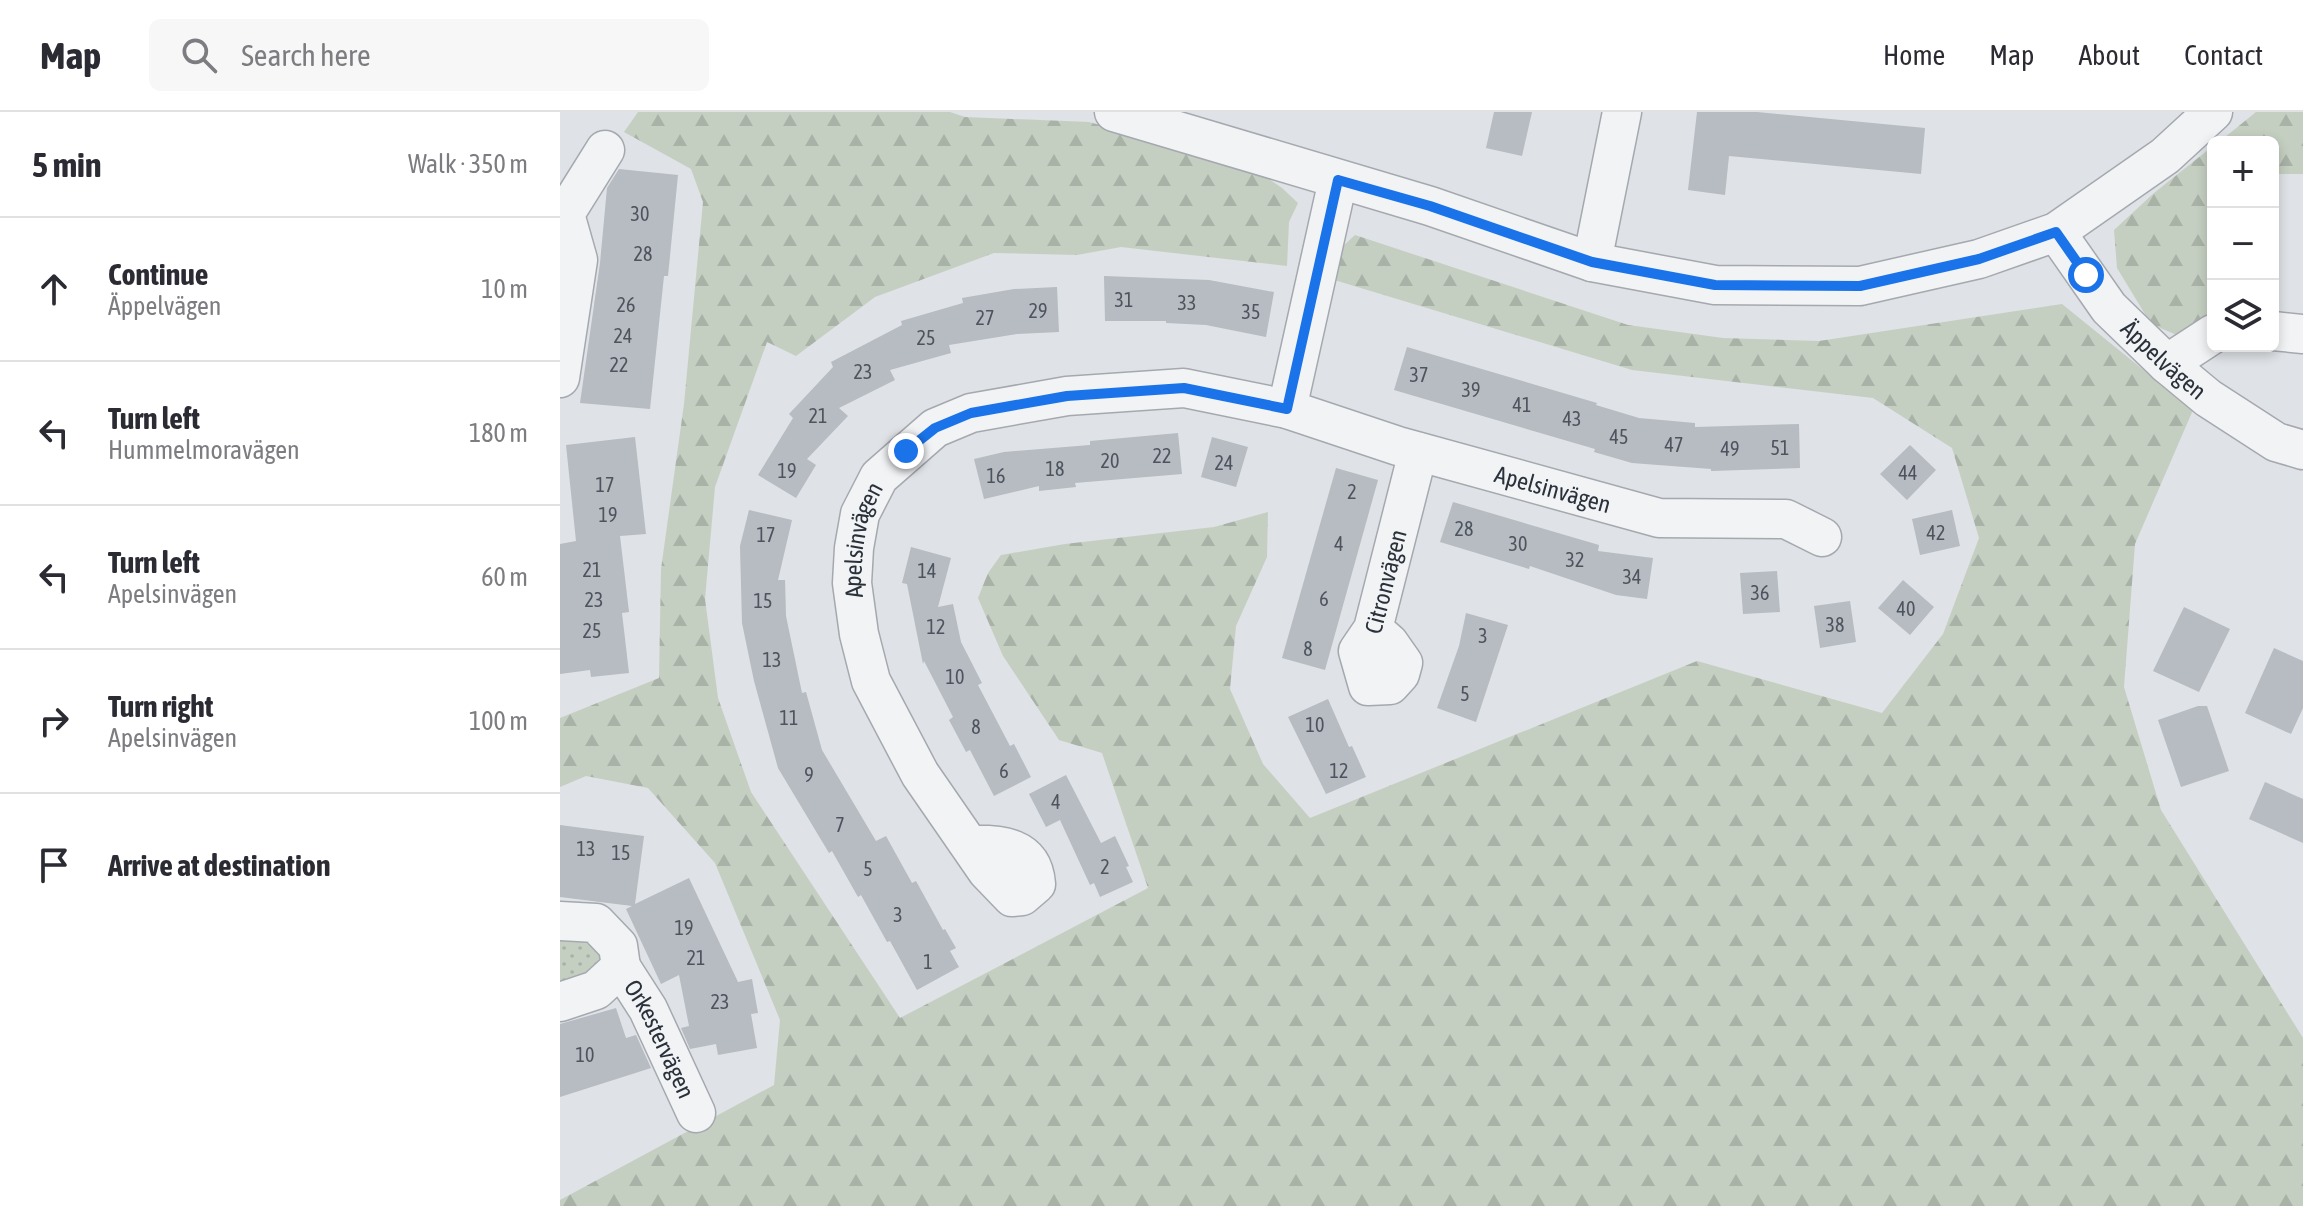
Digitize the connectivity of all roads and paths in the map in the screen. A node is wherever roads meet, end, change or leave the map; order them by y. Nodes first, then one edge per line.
1 (1114, 112) edge
2 (1622, 112) edge
3 (2213, 112) edge
4 (605, 150) dead end
5 (1338, 180) junction
6 (562, 214) edge
7 (2056, 232) junction
8 (1592, 262) junction
9 (565, 301) edge
10 (2279, 332) edge
11 (2303, 334) edge
12 (2207, 338) edge
13 (2167, 364) junction
14 (560, 378) edge
15 (1287, 409) junction
16 (2303, 450) edge
17 (1418, 452) junction
18 (1822, 537) dead end
19 (1390, 685) dead end
20 (1012, 897) dead end
21 (560, 921) edge
22 (621, 967) junction
23 (560, 1002) edge
24 (696, 1113) dead end

1 - 5 street
2 - 8 street
3 - 7 street
4 - 6 street
5 - 8 street
5 - 15 street
6 - 9 street
7 - 8 street
7 - 13 street, Äppelvägen
9 - 14 street
10 - 11 street
12 - 13 street
13 - 16 street, Äppelvägen
15 - 17 street, Apelsinvägen
15 - 20 street, Apelsinvägen
17 - 18 street, Apelsinvägen
17 - 19 street, Citronvägen
21 - 22 street, Orkestervägen
22 - 23 street, Orkestervägen
22 - 24 street, Orkestervägen

